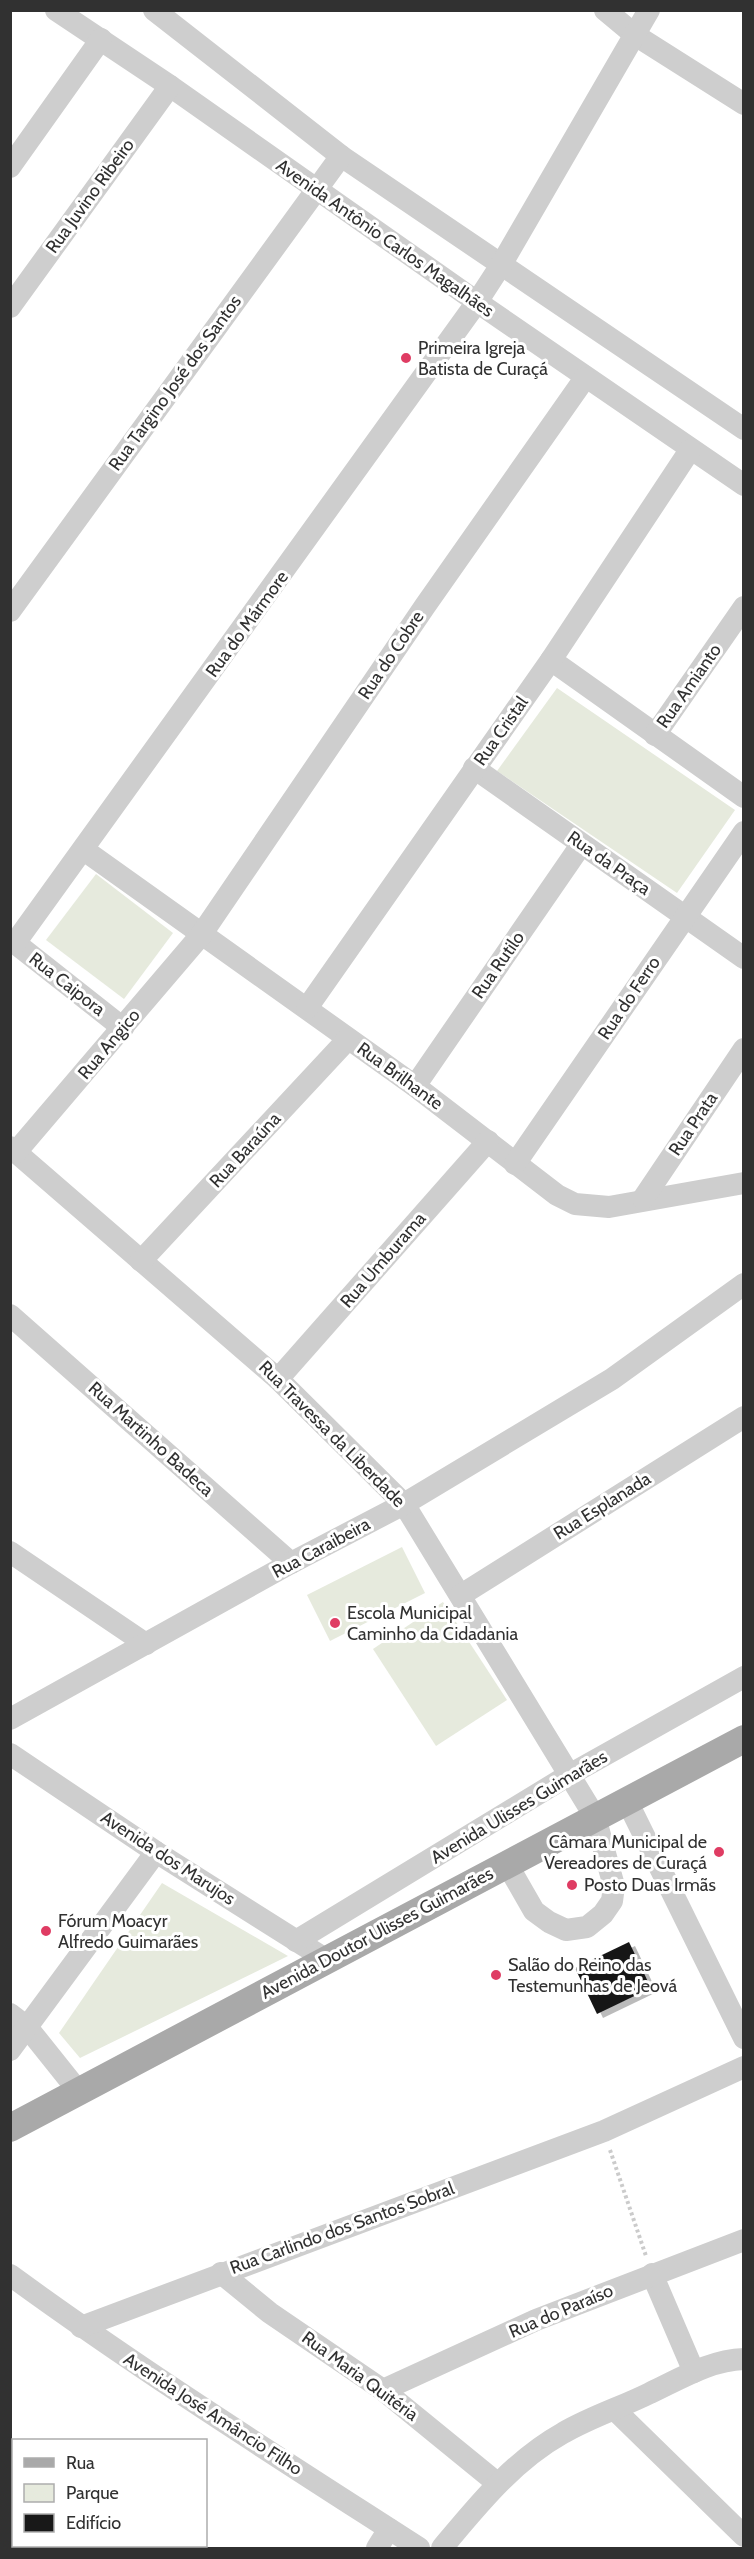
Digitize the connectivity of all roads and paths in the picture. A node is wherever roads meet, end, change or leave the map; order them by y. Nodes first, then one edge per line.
1 (56, 10) edge
2 (153, 10) edge
3 (605, 10) edge
4 (649, 10) edge
5 (635, 35) junction
6 (101, 39) junction
7 (170, 86) junction
8 (744, 104) edge
9 (341, 156) junction
10 (10, 167) edge
11 (317, 191) junction
12 (501, 265) junction
13 (477, 302) junction
14 (10, 306) edge
15 (585, 378) junction
16 (744, 429) edge
17 (690, 450) junction
18 (744, 485) edge
19 (744, 607) edge
20 (10, 611) edge
21 (551, 660) junction
22 (655, 735) junction
23 (474, 768) junction
24 (744, 796) edge
25 (744, 832) edge
26 (582, 845) junction
27 (84, 850) junction
28 (685, 916) junction
29 (201, 935) junction
30 (13, 941) edge
31 (744, 958) edge
32 (307, 1008) junction
33 (123, 1028) junction
34 (348, 1039) junction
35 (744, 1049) edge
36 (415, 1086) junction
37 (488, 1141) junction
38 (13, 1150) edge
39 (515, 1164) junction
40 (744, 1183) edge
41 (643, 1199) junction
42 (141, 1260) junction
43 (744, 1284) edge
44 (10, 1315) edge
45 (278, 1379) junction
46 (744, 1417) edge
47 (404, 1504) junction
48 (10, 1552) edge
49 (291, 1563) junction
50 (461, 1595) junction
51 (146, 1644) junction
52 (744, 1677) edge
53 (10, 1719) edge
54 (744, 1739) edge
55 (10, 1754) edge
56 (569, 1775) junction
57 (627, 1801) junction
58 (595, 1817) junction
59 (156, 1852) junction
60 (507, 1864) junction
61 (296, 1941) junction
62 (327, 1960) junction
63 (19, 2021) edge
64 (744, 2038) edge
65 (10, 2050) edge
66 (744, 2067) edge
67 (79, 2092) junction
68 (10, 2128) edge
69 (604, 2131) junction
70 (744, 2240) edge
71 (221, 2273) junction
72 (652, 2274) junction
73 (10, 2275) edge
74 (81, 2327) junction
75 (744, 2359) edge
76 (694, 2372) junction
77 (383, 2390) junction
78 (615, 2410) junction
79 (497, 2483) junction
80 (389, 2529) junction
81 (744, 2536) edge
82 (377, 2548) edge
83 (419, 2548) edge
84 (442, 2548) edge

1 - 6 street, Avenida Antônio Carlos Magalhães
2 - 9 street
3 - 5 street
4 - 5 street, Rua do Mármore
5 - 8 street
5 - 12 street, Rua do Mármore
6 - 7 street, Avenida Antônio Carlos Magalhães
6 - 10 street
7 - 11 street, Avenida Antônio Carlos Magalhães
7 - 14 street, Rua Juvino Ribeiro
9 - 11 street, Rua Targino José dos Santos
9 - 12 street
11 - 13 street, Avenida Antônio Carlos Magalhães
11 - 20 street, Rua Targino José dos Santos
12 - 13 street, Rua do Mármore
12 - 16 street
13 - 15 street, Avenida Antônio Carlos Magalhães
13 - 27 street, Rua do Mármore
15 - 17 street, Avenida Antônio Carlos Magalhães
15 - 29 street, Rua do Cobre
17 - 18 street, Avenida Antônio Carlos Magalhães
17 - 21 street, Rua Cristal
19 - 22 street, Rua Amianto
21 - 22 street
21 - 23 street, Rua Cristal
22 - 24 street
23 - 26 street, Rua da Praça
23 - 32 street, Rua Cristal
25 - 28 street, Rua do Ferro
26 - 28 street, Rua da Praça
26 - 36 street, Rua Rutilo
27 - 29 street, Rua Brilhante
27 - 30 street, Rua do Mármore
28 - 31 street, Rua da Praça
28 - 39 street, Rua do Ferro
29 - 32 street, Rua Brilhante
29 - 33 street, Rua Angico
30 - 33 street, Rua Caipora
32 - 34 street, Rua Brilhante
33 - 38 street, Rua Angico
34 - 36 street, Rua Brilhante
34 - 42 street, Rua Baraúna
35 - 41 street, Rua Prata
36 - 37 street, Rua Brilhante
37 - 39 street, Rua Brilhante
37 - 45 street, Rua Umburama
38 - 42 street, Rua Travessa da Liberdade
39 - 41 street, Rua Brilhante
40 - 41 street, Rua Brilhante
42 - 45 street, Rua Travessa da Liberdade
43 - 47 street, Rua Caraibeira
44 - 49 street, Rua Martinho Badeca
45 - 47 street, Rua Travessa da Liberdade
46 - 50 street, Rua Esplanada
47 - 49 street, Rua Caraibeira
47 - 50 street, Rua Travessa da Liberdade
48 - 51 street
49 - 51 street, Rua Caraibeira
50 - 56 street, Rua Travessa da Liberdade
51 - 53 street, Rua Caraibeira
52 - 56 street, Avenida Ulisses Guimarães
54 - 57 main road, Avenida Doutor Ulisses Guimarães
55 - 59 street, Avenida dos Marujos
56 - 58 street, Rua Travessa da Liberdade
56 - 61 street, Avenida Ulisses Guimarães
57 - 58 main road, Avenida Doutor Ulisses Guimarães
57 - 64 street
58 - 60 main road, Avenida Doutor Ulisses Guimarães
58 - 60 street, Rua Travessa da Liberdade
59 - 61 street, Avenida dos Marujos
59 - 63 street
60 - 62 main road, Avenida Doutor Ulisses Guimarães
61 - 62 street, Avenida dos Marujos
62 - 67 main road, Avenida Doutor Ulisses Guimarães
63 - 65 street
63 - 67 street
66 - 69 street, Rua Carlindo dos Santos Sobral
67 - 68 main road, Avenida Doutor Ulisses Guimarães
69 - 71 street, Rua Carlindo dos Santos Sobral
69 - 72 path
70 - 72 street, Rua do Paraíso
71 - 74 street, Rua Carlindo dos Santos Sobral
71 - 77 street, Rua Maria Quitéria
72 - 76 street
72 - 77 street, Rua do Paraíso
73 - 74 street, Avenida José Amâncio Filho
74 - 80 street, Avenida José Amâncio Filho
75 - 76 street
76 - 78 street
77 - 79 street, Rua Maria Quitéria
78 - 79 street
78 - 81 street
79 - 84 street
80 - 82 street
80 - 83 street, Avenida José Amâncio Filho

